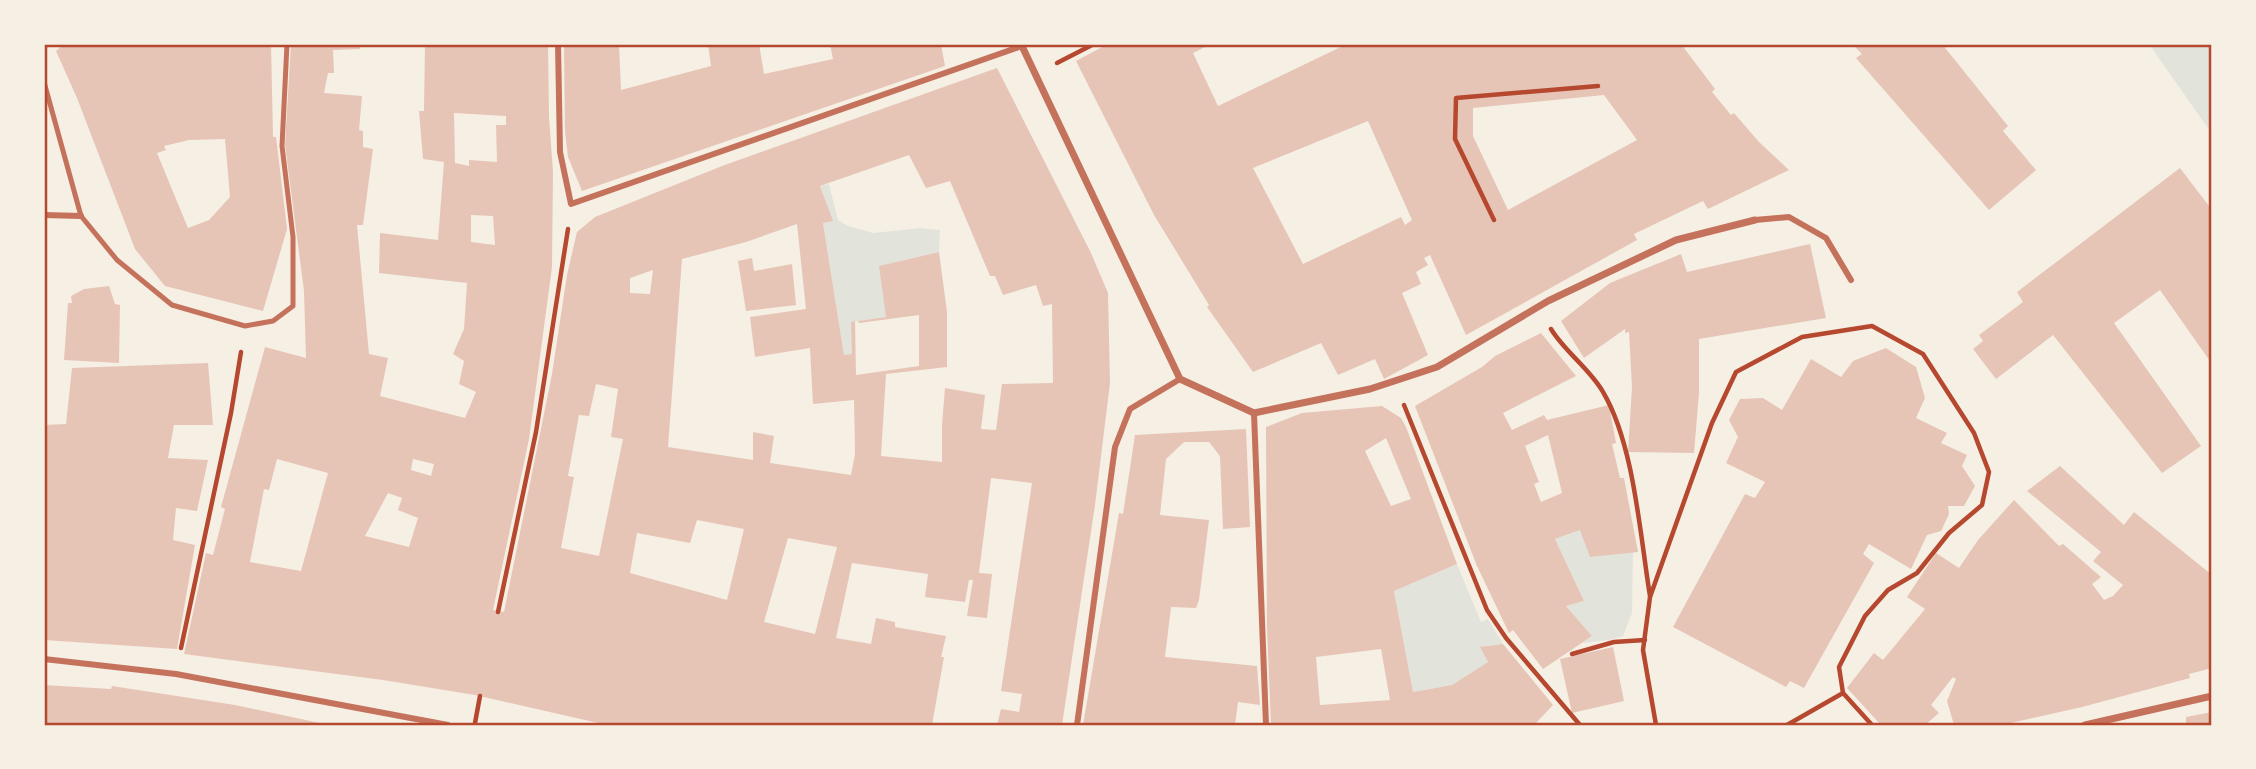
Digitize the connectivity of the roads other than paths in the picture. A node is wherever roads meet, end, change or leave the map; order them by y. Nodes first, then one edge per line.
1 (288, 44) edge
2 (558, 44) edge
3 (1021, 45) edge
4 (44, 82) edge
5 (44, 215) edge
6 (81, 216) junction
7 (1755, 220) joint
8 (1852, 280) dead end
9 (1180, 379) junction
10 (1254, 413) junction
11 (44, 659) edge
12 (2212, 696) edge
13 (448, 725) edge
14 (1077, 725) edge
15 (1266, 725) edge
16 (2085, 725) edge

1 - 6 lane
2 - 3 street
3 - 9 street
4 - 6 lane
5 - 6 street
7 - 8 street
7 - 10 street
9 - 10 street
9 - 14 street
10 - 15 street
11 - 13 street
12 - 16 street

